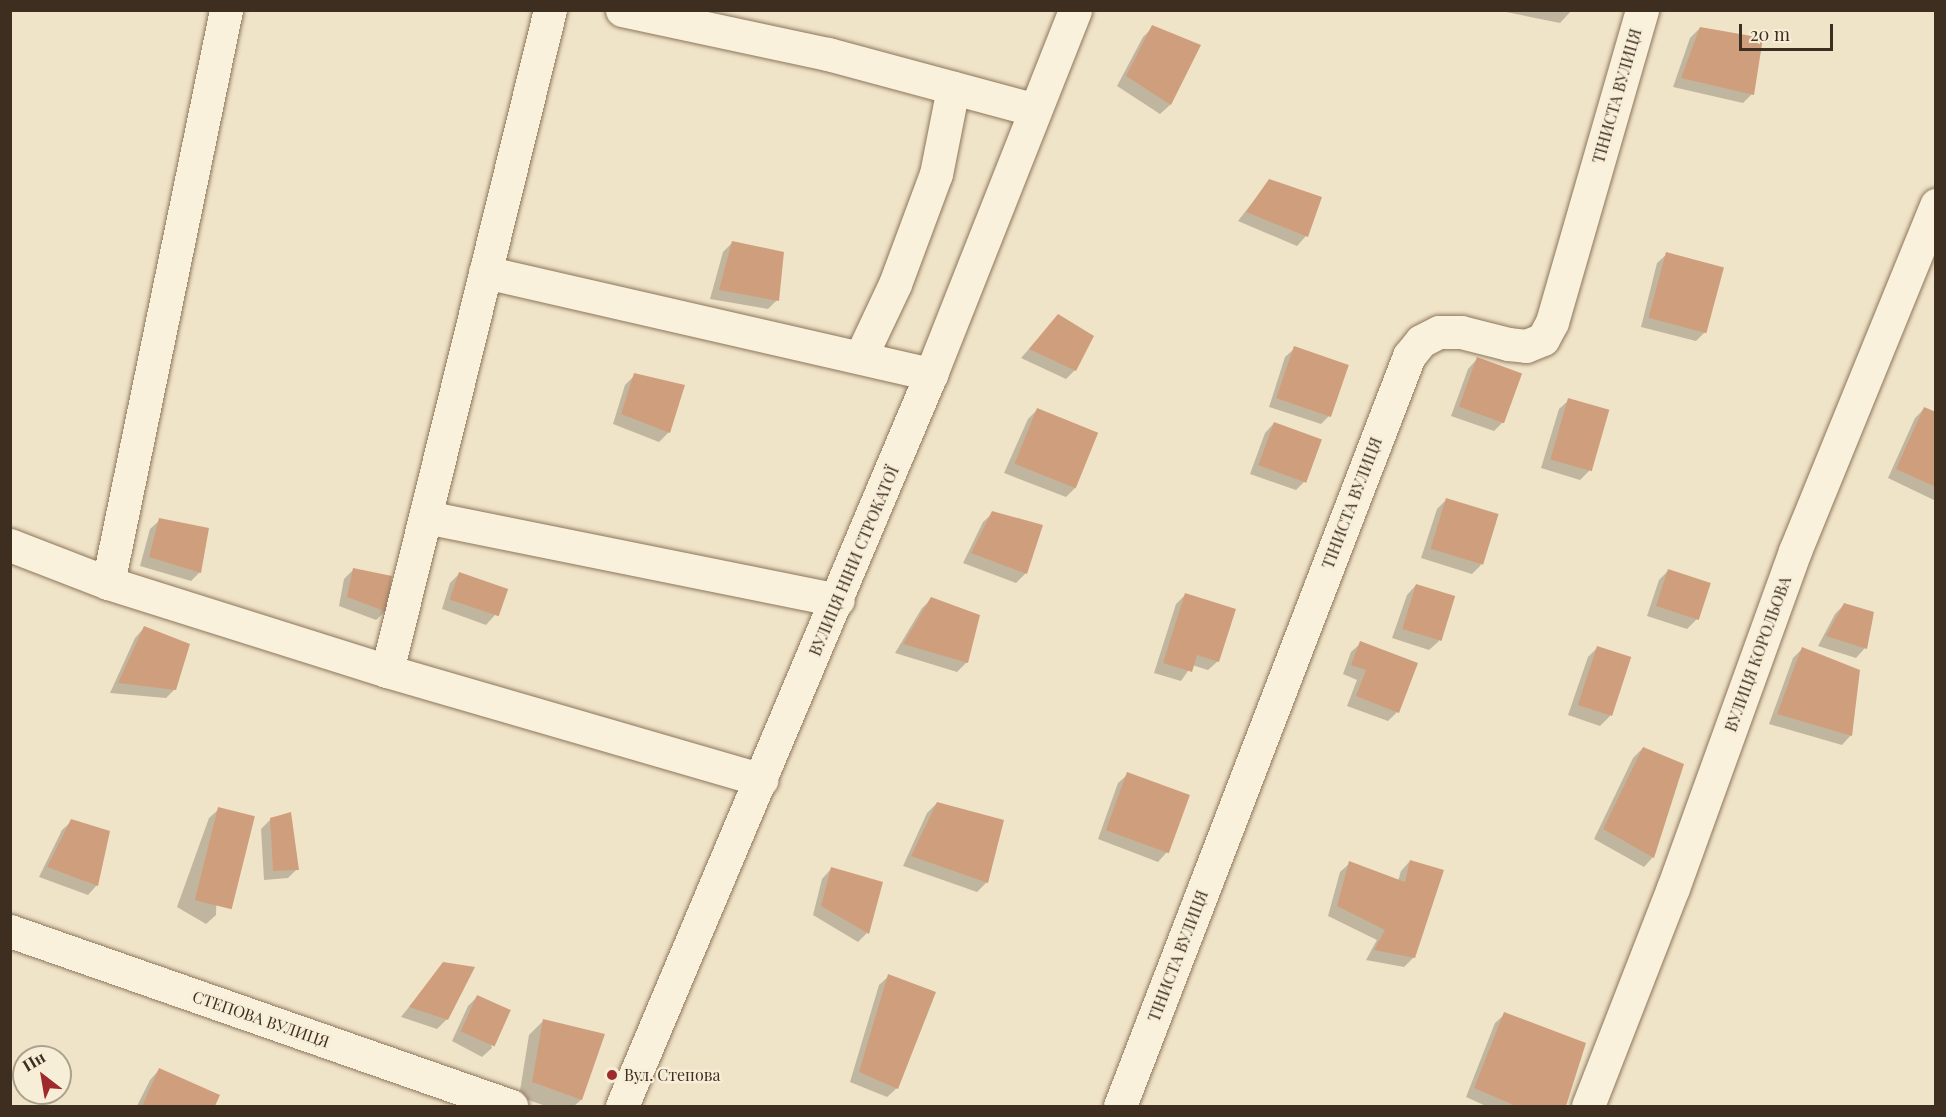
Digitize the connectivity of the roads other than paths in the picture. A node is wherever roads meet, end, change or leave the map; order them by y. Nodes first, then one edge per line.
1 (226, 10) edge
2 (550, 10) edge
3 (622, 10) edge
4 (1074, 10) edge
5 (1642, 10) edge
6 (953, 88) junction
7 (1035, 110) junction
8 (1935, 205) edge
9 (486, 272) junction
10 (861, 356) junction
11 (932, 374) junction
12 (426, 517) junction
13 (10, 545) edge
14 (108, 583) junction
15 (838, 600) junction
16 (387, 671) junction
17 (761, 780) junction
18 (10, 931) edge
19 (511, 1107) edge
20 (622, 1107) edge
21 (1120, 1107) edge
22 (1588, 1107) edge

1 - 14 street
2 - 9 street
3 - 6 street
4 - 7 street, ВУЛИЦЯ НІНИ СТРОКАТОЇ
5 - 21 street, ТІНИСТА ВУЛИЦЯ
6 - 7 street
6 - 10 street
7 - 11 street, ВУЛИЦЯ НІНИ СТРОКАТОЇ
8 - 22 street, ВУЛИЦЯ КОРОЛЬОВА
9 - 10 street
9 - 12 street
10 - 11 street
11 - 15 street, ВУЛИЦЯ НІНИ СТРОКАТОЇ
12 - 15 street
12 - 16 street
13 - 14 street
14 - 16 street
15 - 17 street, ВУЛИЦЯ НІНИ СТРОКАТОЇ
16 - 17 street
17 - 20 street, ВУЛИЦЯ НІНИ СТРОКАТОЇ
18 - 19 street, СТЕПОВА ВУЛИЦЯ

